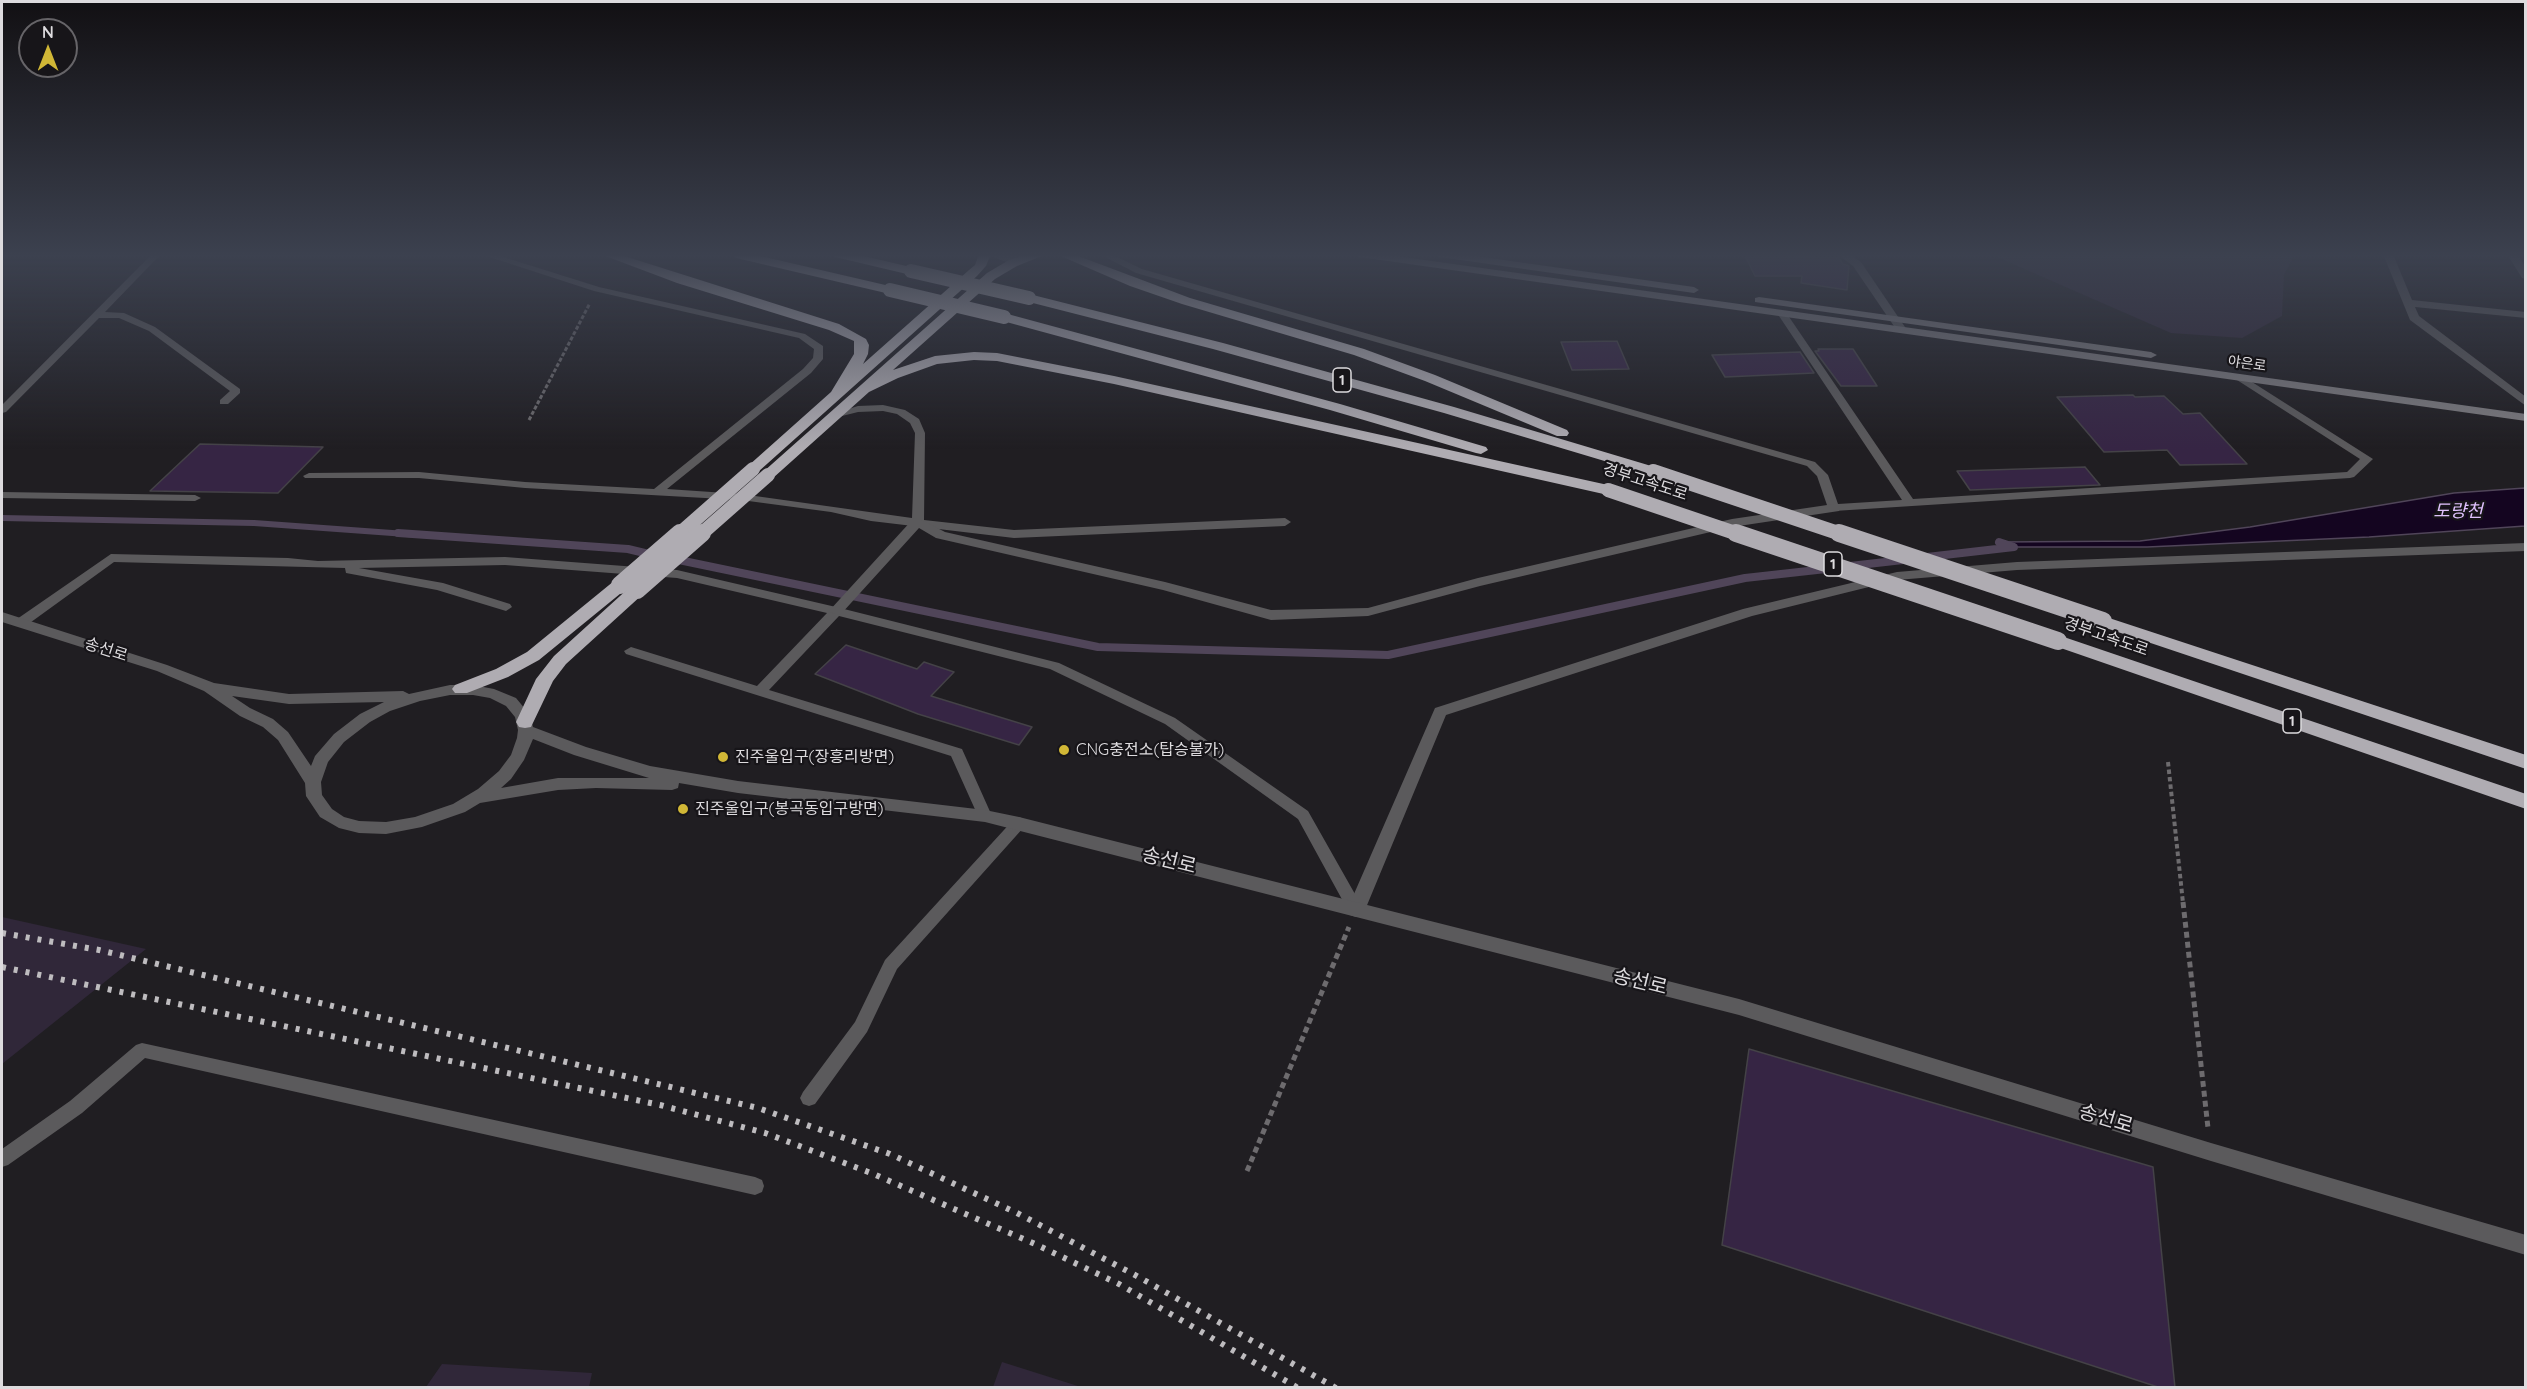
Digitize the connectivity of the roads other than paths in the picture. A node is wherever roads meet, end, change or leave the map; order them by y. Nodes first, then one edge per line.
1 (91, 319) edge
2 (130, 319) edge
3 (727, 319) edge
4 (807, 319) edge
5 (922, 319) edge
6 (944, 319) edge
7 (1011, 319) edge
8 (1111, 319) edge
9 (1249, 319) edge
10 (1306, 319) edge
11 (1786, 319) edge
12 (1823, 319) edge
13 (1895, 319) edge
14 (1907, 319) edge
15 (2415, 319) edge
16 (1902, 330) junction
17 (2241, 378) junction
18 (866, 389) junction
19 (836, 395) junction
20 (224, 402) dead end
21 (2526, 403) edge
22 (2526, 408) edge
23 (2, 410) edge
24 (838, 414) junction
25 (2526, 418) edge
26 (1653, 471) junction
27 (761, 472) junction
28 (309, 476) dead end
29 (1608, 490) junction
30 (658, 491) junction
31 (2, 495) edge
32 (195, 498) dead end
33 (1910, 503) junction
34 (1834, 508) junction
35 (918, 522) junction
36 (1285, 522) dead end
37 (2526, 547) edge
38 (313, 565) junction
39 (628, 587) junction
40 (506, 607) dead end
41 (836, 611) junction
42 (2, 617) edge
43 (22, 622) junction
44 (631, 651) dead end
45 (209, 687) junction
46 (460, 689) junction
47 (760, 691) junction
48 (418, 696) junction
49 (525, 726) junction
50 (2526, 762) edge
51 (313, 782) junction
52 (738, 787) junction
53 (476, 798) junction
54 (2526, 802) edge
55 (985, 816) junction
56 (1019, 823) junction
57 (1356, 910) junction
58 (809, 1098) dead end
59 (2, 1159) edge
60 (755, 1186) dead end
61 (2526, 1245) edge

1 - 23 lane
2 - 20 lane
3 - 30 lane
4 - 19 highway
5 - 19 highway
6 - 18 highway
7 - 29 highway, 경부고속도로 / 1, bridge
8 - 26 highway, 경부고속도로 / 1, bridge
9 - 26 highway
10 - 34 lane
11 - 33 lane
12 - 16 main road, 야은로
13 - 16 street
14 - 22 main road, 야은로
15 - 21 street
16 - 17 main road, 야은로
17 - 25 main road, 야은로
17 - 33 lane
18 - 24 highway
18 - 29 highway
19 - 27 highway
24 - 27 highway
24 - 35 lane
26 - 50 highway, 경부고속도로 / 1, bridge
27 - 39 highway, bridge
28 - 30 lane
29 - 54 highway, 경부고속도로 / 1, bridge
30 - 35 lane
31 - 32 lane
33 - 34 lane
34 - 35 street
35 - 36 lane
35 - 41 street
37 - 57 street
38 - 40 lane
38 - 41 lane
38 - 43 lane
39 - 46 highway
39 - 49 highway
41 - 47 lane
41 - 57 lane
42 - 43 street, 송선로
43 - 45 street, 송선로
44 - 47 lane
45 - 48 street
45 - 51 street
46 - 48 street
46 - 49 street
47 - 55 lane
48 - 51 street
49 - 52 street
49 - 53 street
51 - 53 street
52 - 53 street
52 - 55 street, 송선로
55 - 56 street, 송선로
56 - 57 street, 송선로
56 - 58 lane
57 - 61 street, 송선로
59 - 60 lane

